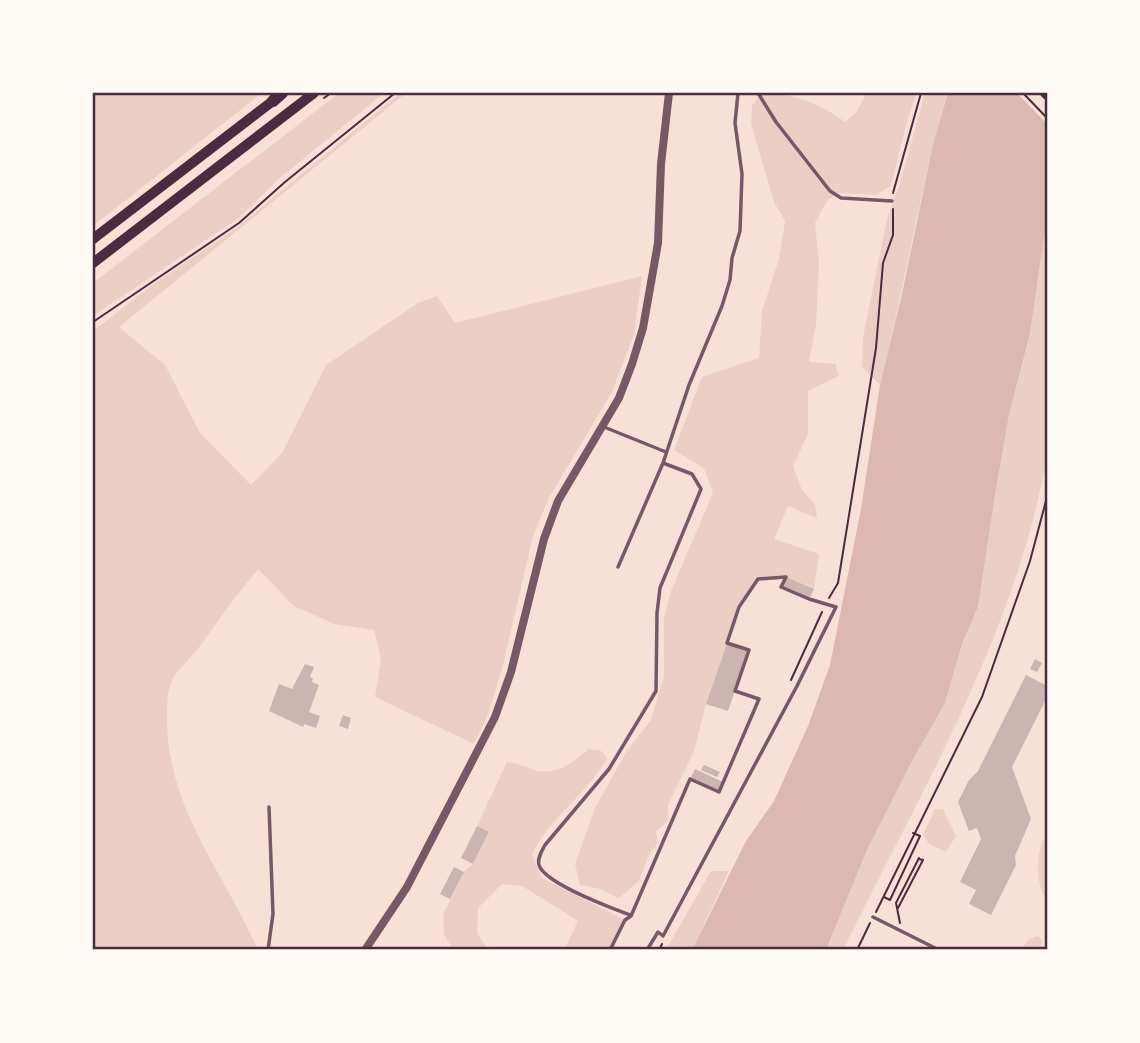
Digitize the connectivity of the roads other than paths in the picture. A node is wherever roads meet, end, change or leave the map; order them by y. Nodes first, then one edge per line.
1 (314, 93) edge
2 (670, 93) edge
3 (738, 93) edge
4 (758, 93) edge
5 (279, 95) edge
6 (891, 201) road end
7 (93, 239) edge
8 (93, 263) edge
9 (602, 426) junction
10 (666, 452) junction
11 (663, 463) junction
12 (618, 567) dead end
13 (269, 807) dead end
14 (631, 916) junction
15 (873, 917) road end
16 (268, 950) edge
17 (365, 950) edge
18 (610, 950) edge
19 (647, 950) edge
20 (939, 950) edge

1 - 8 highway
2 - 9 street
3 - 10 lane
4 - 6 lane
5 - 7 highway
9 - 10 lane
9 - 17 street
10 - 11 lane
11 - 12 lane
11 - 14 lane
13 - 16 lane
14 - 18 lane
14 - 19 lane
15 - 20 lane

